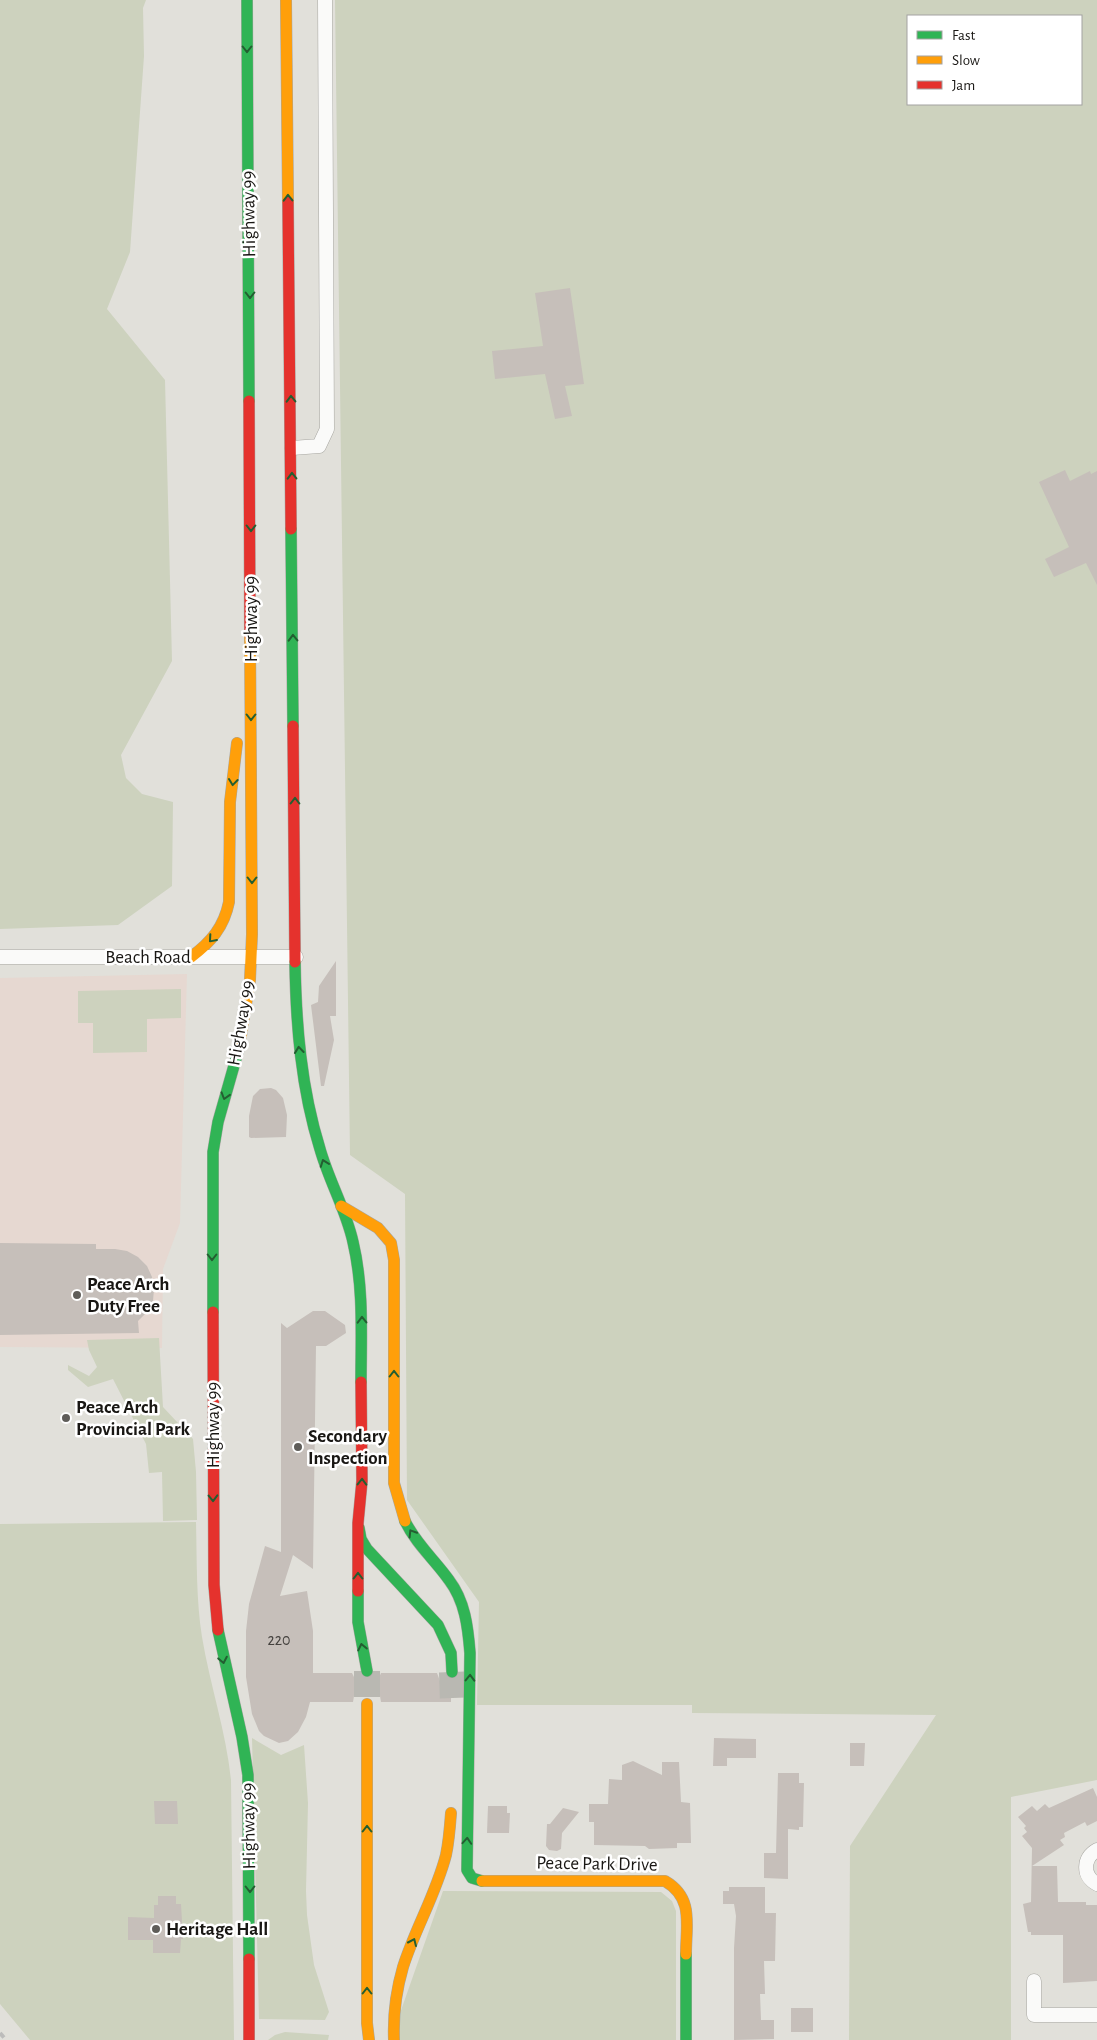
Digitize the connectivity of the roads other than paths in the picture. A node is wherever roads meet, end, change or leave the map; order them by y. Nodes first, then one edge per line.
1 (247, 0) edge
2 (286, 0) edge
3 (293, 0) edge
4 (325, 0) edge
5 (287, 73) junction
6 (292, 448) junction
7 (251, 633) junction
8 (191, 956) junction
9 (0, 957) edge
10 (251, 957) junction
11 (296, 957) junction
12 (341, 1206) junction
13 (212, 1432) junction
14 (201, 1453) dead end
15 (358, 1523) junction
16 (367, 1671) tunnel mouth
17 (452, 1672) tunnel mouth
18 (367, 1704) tunnel mouth
19 (232, 1750) dead end
20 (452, 1799) dead end
21 (1097, 1850) edge
22 (1097, 1884) edge
23 (237, 1980) dead end
24 (1034, 1981) dead end
25 (1097, 2015) edge
26 (237, 2016) dead end
27 (238, 2040) edge
28 (248, 2040) edge
29 (369, 2040) edge
30 (394, 2040) edge
31 (686, 2040) edge

1 -> 7 main road, Highway 99
2 - 5 main road, Highway 99
3 - 5 main road
4 - 6 street
6 -> 5 main road, Highway 99
11 -> 6 main road, Highway 99
7 -> 8 main road
7 -> 10 main road, Highway 99
8 - 9 street, Beach Road
8 - 10 street, Beach Road
10 - 11 street, Beach Road
10 -> 13 main road, Highway 99
12 -> 11 main road, Highway 99
15 -> 12 main road
31 -> 12 main road, Peace Park Drive
13 - 14 main road
13 -> 28 main road, Highway 99
16 -> 15 main road
15 - 17 main road
29 -> 18 main road
19 - 23 main road
30 -> 20 main road
21 - 22 street
24 - 25 street
26 - 27 main road

